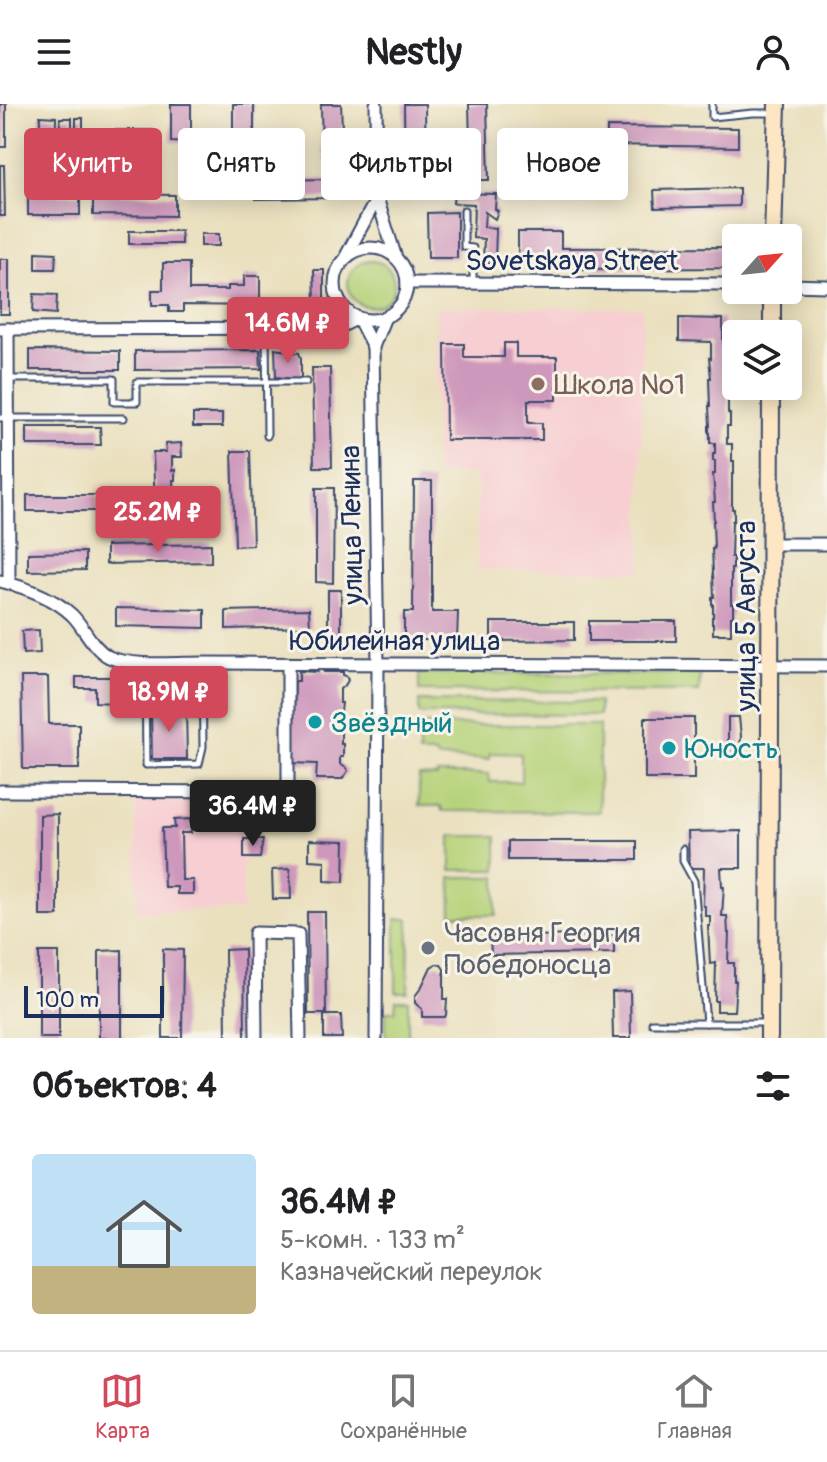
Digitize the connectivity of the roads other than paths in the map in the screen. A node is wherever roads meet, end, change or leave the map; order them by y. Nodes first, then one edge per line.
1 (376, 104) edge
2 (712, 104) edge
3 (777, 108) edge
4 (376, 128) edge
5 (376, 200) edge
6 (378, 200) edge
7 (464, 210) dead end
8 (773, 224) edge
9 (345, 258) junction
10 (396, 258) junction
11 (407, 283) junction
12 (473, 283) junction
13 (722, 284) edge
14 (802, 285) edge
15 (827, 286) edge
16 (338, 298) junction
17 (385, 317) junction
18 (358, 318) junction
19 (266, 328) junction
20 (320, 328) junction
21 (4, 329) edge
22 (373, 347) junction
23 (8, 379) junction
24 (266, 382) junction
25 (306, 382) dead end
26 (771, 400) edge
27 (4, 418) edge
28 (124, 418) dead end
29 (267, 436) dead end
30 (771, 544) junction
31 (827, 544) edge
32 (5, 582) edge
33 (145, 662) junction
34 (202, 663) junction
35 (288, 664) junction
36 (378, 664) junction
37 (770, 666) junction
38 (827, 666) edge
39 (0, 791) edge
40 (683, 849) dead end
41 (652, 1023) dead end
42 (706, 1023) junction
43 (769, 1031) edge
44 (256, 1038) edge
45 (300, 1038) edge
46 (376, 1038) edge

1 - 4 street
2 - 3 lane
3 - 8 street
5 - 9 street
6 - 10 street
7 - 12 lane
9 - 10 street
9 - 16 street
10 - 11 street
11 - 12 street, Sovetskaya Street
11 - 17 street
12 - 13 street, Sovetskaya Street
14 - 15 street
16 - 18 street
16 - 20 street
17 - 18 street
17 - 22 street
18 - 20 street
18 - 22 street
19 - 20 street
19 - 21 street
19 - 24 lane
21 - 23 street
22 - 36 street, улица Ленина
23 - 24 lane
23 - 27 street
24 - 25 lane
24 - 29 lane
26 - 30 street, улица 5 Августа
27 - 28 lane
27 - 32 street
30 - 31 street
30 - 37 street, улица 5 Августа
32 - 33 street, Юбилейная улица
33 - 34 street, Юбилейная улица
33 - 34 lane
34 - 35 street, Юбилейная улица
35 - 36 street, Юбилейная улица
35 - 39 street
36 - 37 street, Юбилейная улица
36 - 46 street, улица Ленина
37 - 38 street, Юбилейная улица
37 - 43 street, улица 5 Августа
40 - 42 lane
41 - 42 lane
42 - 43 lane
44 - 45 street

